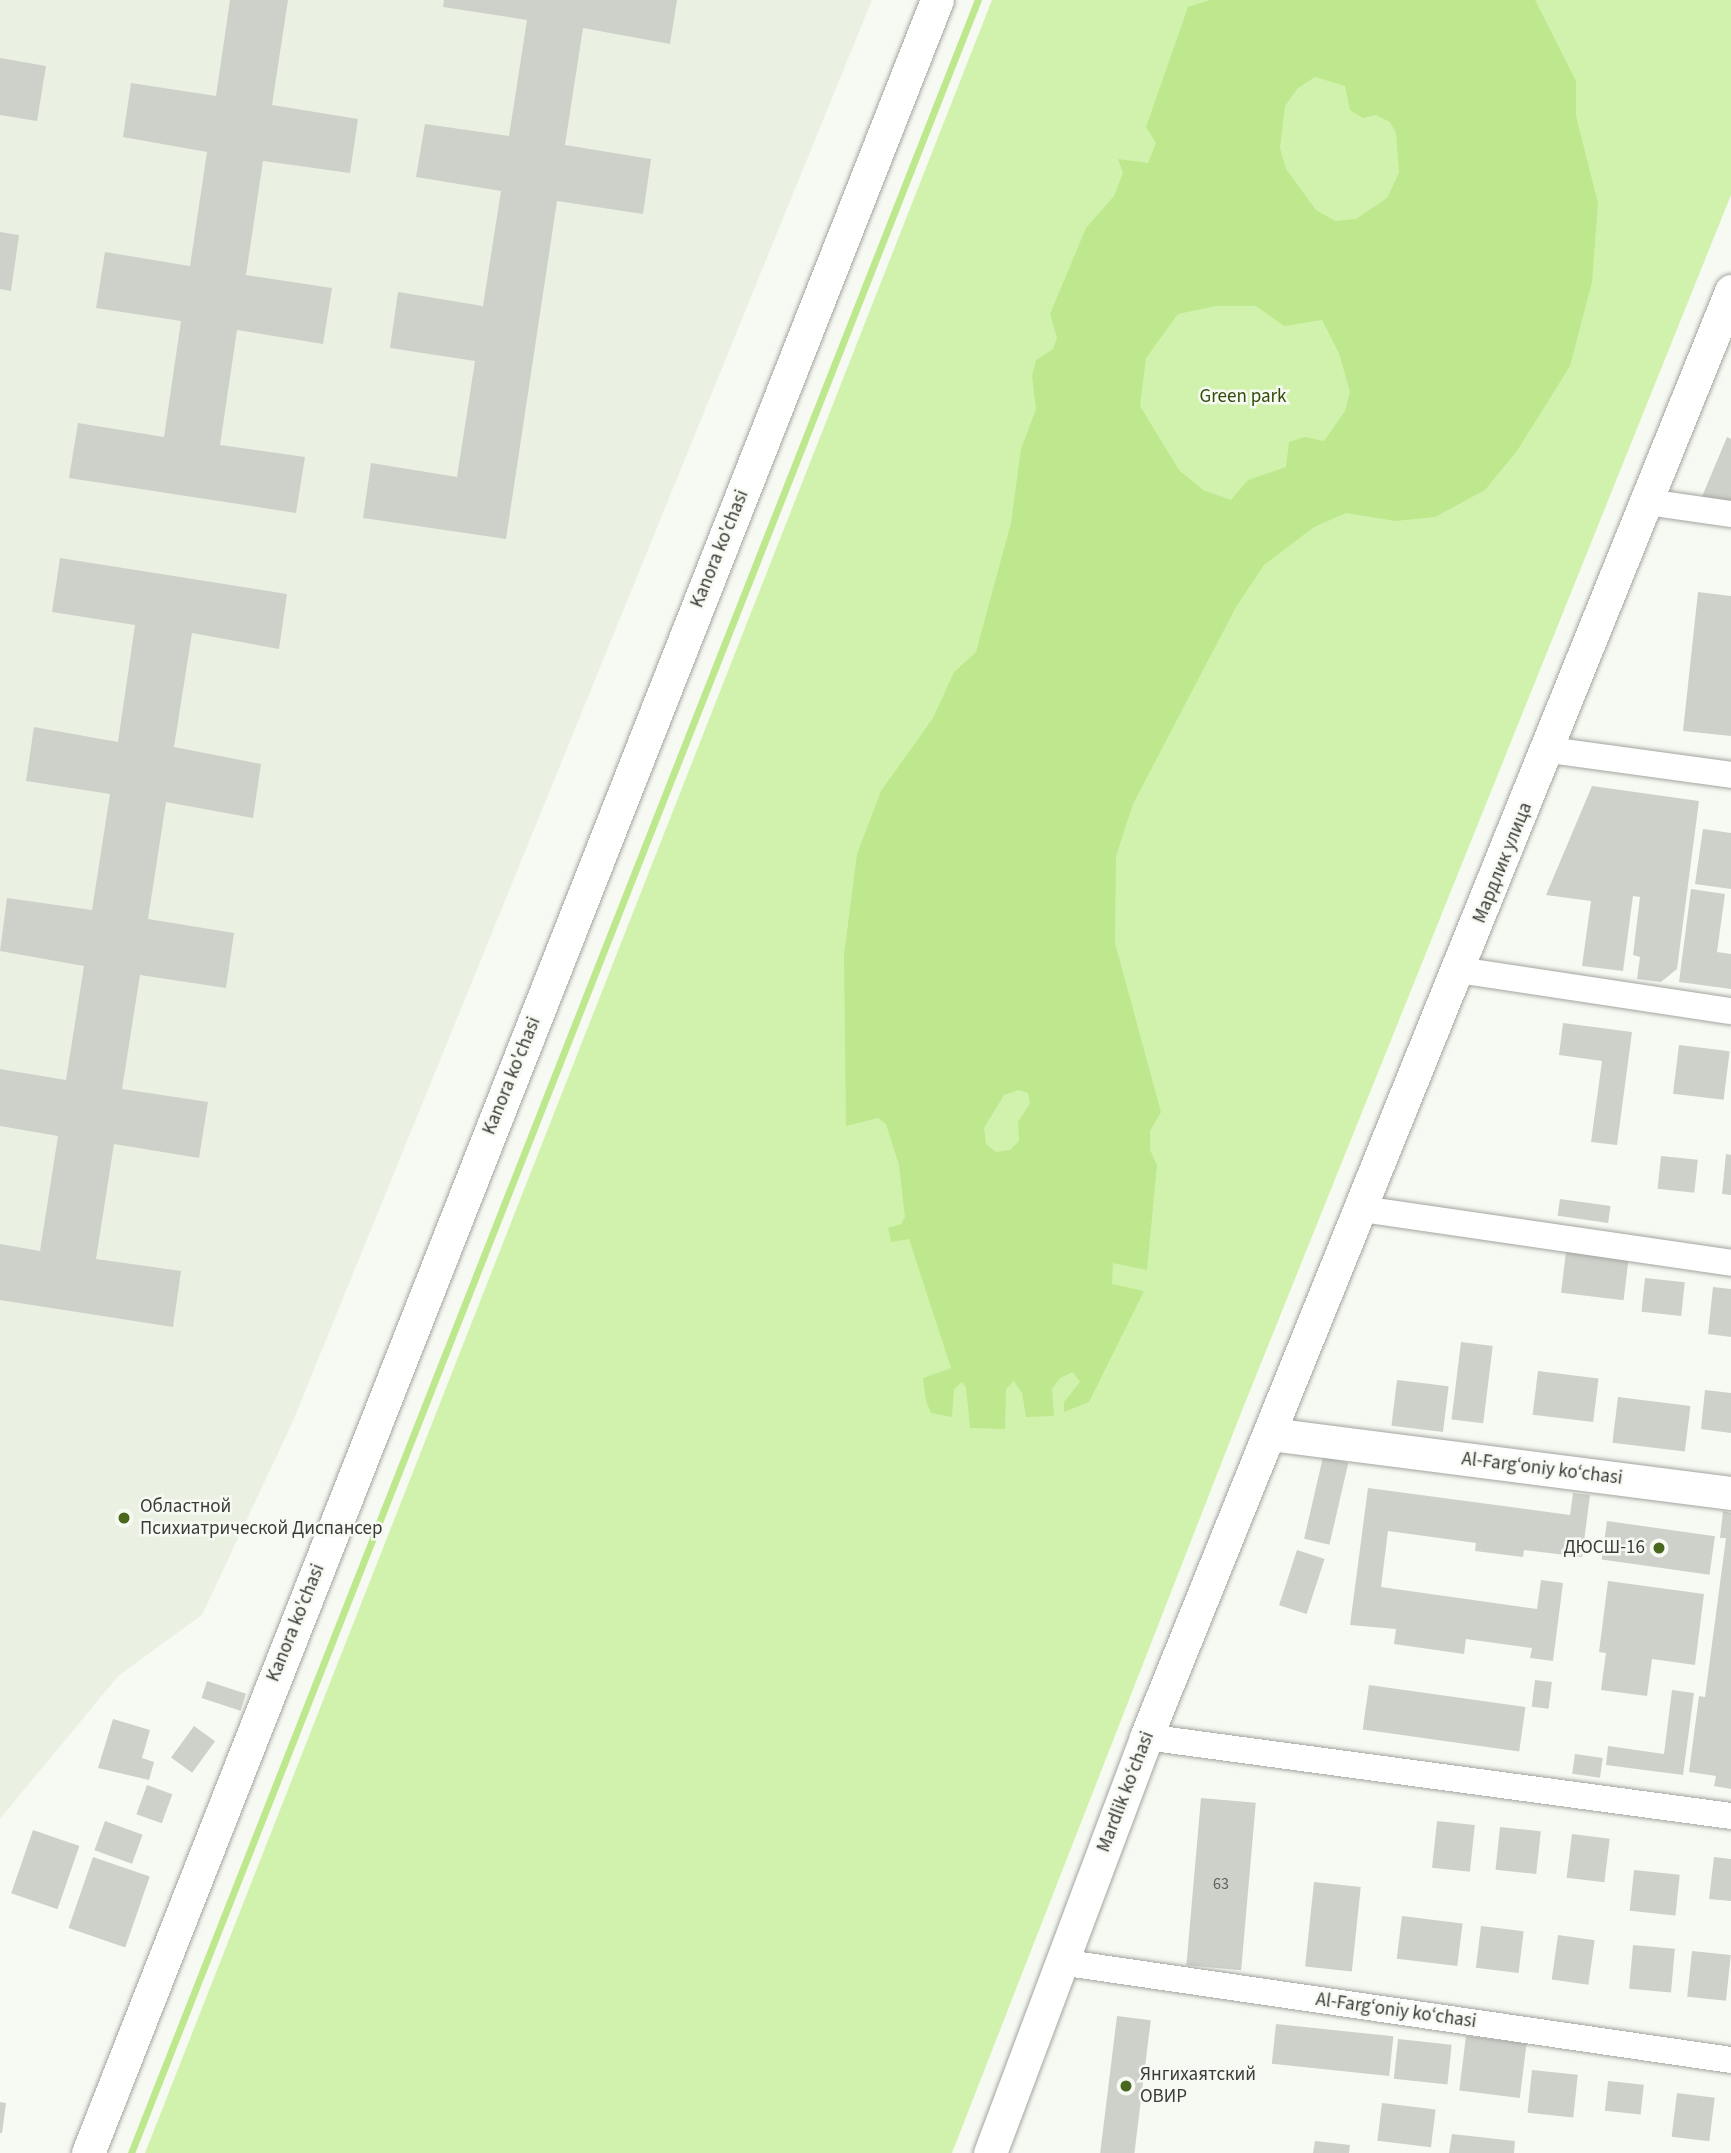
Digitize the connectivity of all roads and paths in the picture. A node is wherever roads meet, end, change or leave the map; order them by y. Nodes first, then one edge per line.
1 (937, 0) edge
2 (1731, 291) edge
3 (1647, 502) junction
4 (1731, 514) edge
5 (1549, 750) junction
6 (1731, 775) edge
7 (1459, 970) junction
8 (1731, 1010) edge
9 (1362, 1209) junction
10 (1731, 1263) edge
11 (1270, 1434) junction
12 (1731, 1493) edge
13 (1146, 1737) junction
14 (1731, 1816) edge
15 (1060, 1962) junction
16 (1731, 2060) edge
17 (88, 2153) edge
18 (990, 2153) edge

1 - 17 street, Kanora ko'chasi
2 - 3 street, Мардлик улица
3 - 4 street
3 - 5 street, Мардлик улица
5 - 6 street
5 - 7 street, Мардлик улица
7 - 8 street
7 - 9 street, Мардлик улица
9 - 10 street
9 - 11 street, Мардлик улица
11 - 12 street, Al-Farg‘oniy ko‘chasi
11 - 13 street, Mardlik ko‘chasi
13 - 14 street
13 - 15 street, Mardlik ko‘chasi
15 - 16 street, Al-Farg‘oniy ko‘chasi
15 - 18 street, Mardlik ko‘chasi

